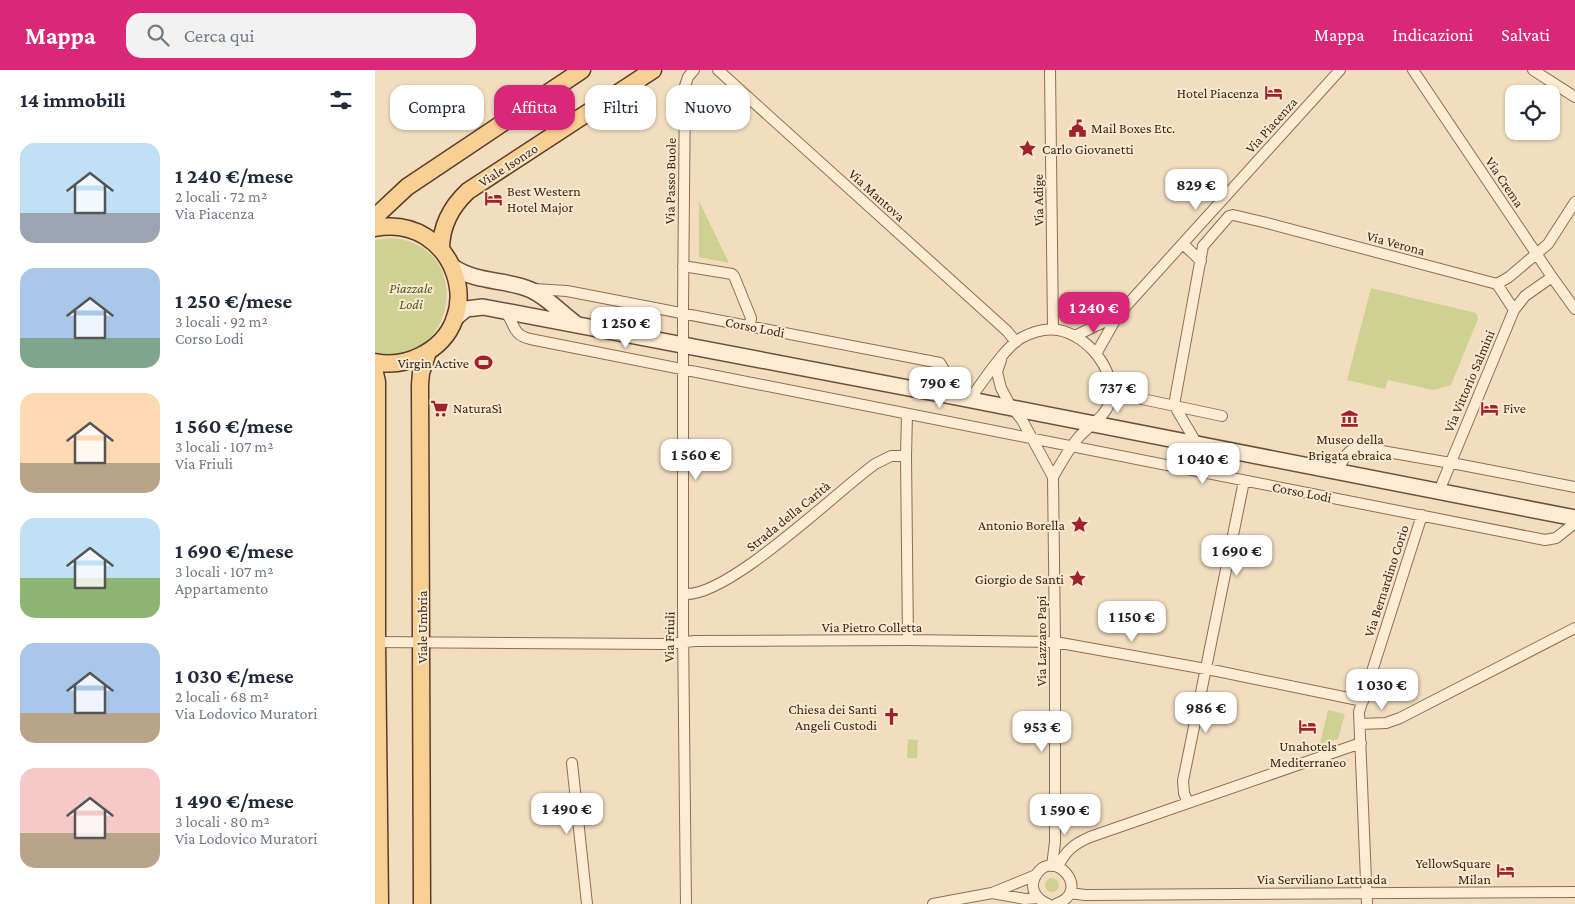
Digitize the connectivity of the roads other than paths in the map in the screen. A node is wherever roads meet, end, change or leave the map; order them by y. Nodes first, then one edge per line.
1 (582, 70) edge
2 (653, 70) edge
3 (694, 70) edge
4 (718, 70) edge
5 (1050, 70) edge
6 (1340, 70) edge
7 (1413, 70) edge
8 (1533, 70) edge
9 (1575, 97) edge
10 (1575, 202) edge
11 (375, 217) edge
12 (375, 228) edge
13 (1183, 244) junction
14 (441, 249) junction
15 (1537, 254) junction
16 (1201, 261) junction
17 (683, 266) junction
18 (453, 267) junction
19 (1552, 277) junction
20 (1497, 284) junction
21 (529, 289) junction
22 (1575, 309) edge
23 (1514, 310) junction
24 (504, 311) junction
25 (683, 313) junction
26 (1118, 315) junction
27 (454, 319) junction
28 (576, 324) junction
29 (750, 326) junction
30 (1053, 330) junction
31 (1075, 336) junction
32 (1016, 342) junction
33 (683, 345) junction
34 (428, 352) junction
35 (1095, 354) junction
36 (1001, 360) junction
37 (375, 362) edge
38 (683, 369) junction
39 (375, 373) edge
40 (1110, 388) junction
41 (965, 398) junction
42 (1174, 406) junction
43 (1012, 408) junction
44 (907, 414) junction
45 (1222, 416) dead end
46 (1092, 423) junction
47 (1033, 439) junction
48 (1197, 444) junction
49 (1071, 447) junction
50 (906, 456) junction
51 (1450, 462) junction
52 (1338, 471) junction
53 (1053, 477) junction
54 (1244, 480) junction
55 (1575, 487) edge
56 (1439, 491) junction
57 (1422, 515) junction
58 (1575, 518) edge
59 (1575, 523) edge
60 (684, 594) junction
61 (1575, 628) edge
62 (908, 640) junction
63 (376, 642) edge
64 (422, 642) junction
65 (683, 642) junction
66 (1055, 642) junction
67 (1205, 669) junction
68 (1363, 701) junction
69 (1360, 724) junction
70 (1361, 743) junction
71 (572, 763) dead end
72 (1189, 803) junction
73 (1055, 866) junction
74 (1036, 875) junction
75 (1575, 892) edge
76 (992, 893) junction
77 (1367, 893) junction
78 (1069, 898) edge
79 (1041, 902) edge
80 (380, 904) edge
81 (422, 904) edge
82 (587, 904) edge
83 (686, 904) edge
84 (933, 904) edge
85 (1056, 904) edge
86 (1367, 904) edge

1 - 11 main road
2 - 14 main road, Viale Isonzo
3 - 17 street, Via Passo Buole
4 - 32 street, Via Mantova
5 - 30 street, Via Adige
6 - 13 street, Via Piacenza
7 - 15 street, Via Crema
8 - 9 street
10 - 15 street
12 - 14 main road
13 - 16 street
13 - 26 street, Via Piacenza
14 - 18 main road
15 - 19 street, Via Crema
15 - 20 street
16 - 20 street, Via Verona
16 - 42 street
17 - 25 street, Via Passo Buole
17 - 29 street
18 - 21 main road, Corso Lodi
18 - 27 main road
19 - 22 street, Via Crema
19 - 23 street, Via Vittorio Salmini
20 - 23 street
21 - 25 street, Corso Lodi
21 - 28 main road, Corso Lodi
23 - 51 street, Via Vittorio Salmini
24 - 27 main road, Corso Lodi
24 - 28 main road, Corso Lodi
24 - 38 street, Corso Lodi
25 - 29 street, Corso Lodi
25 - 33 street, Via Passo Buole
26 - 31 street, Via Piacenza
26 - 35 street, Via Piacenza
27 - 34 main road
28 - 33 main road, Corso Lodi
29 - 41 street, Corso Lodi
30 - 31 street
30 - 32 street
31 - 35 street
32 - 36 street
33 - 38 street, Via Passo Buole
33 - 41 main road, Corso Lodi
34 - 37 main road
34 - 64 main road, Viale Umbria
35 - 40 street
36 - 41 street
36 - 43 street
38 - 44 street, Corso Lodi
38 - 60 street, Via Friuli
39 - 63 main road
40 - 42 street
40 - 46 street
41 - 43 main road, Corso Lodi
42 - 45 street
42 - 48 street
43 - 46 main road, Corso Lodi
43 - 47 street, Via Lazzaro Papi
44 - 47 street, Corso Lodi
44 - 50 street
46 - 48 main road, Corso Lodi
46 - 49 street
47 - 49 street, Corso Lodi
47 - 53 street, Via Lazzaro Papi
48 - 52 main road, Corso Lodi
49 - 53 street
49 - 54 street, Corso Lodi
50 - 60 street, Strada della Carità
50 - 62 street
51 - 52 street, Corso Lodi
51 - 55 street, Corso Lodi
51 - 56 street
52 - 56 main road, Corso Lodi
53 - 66 street, Via Lazzaro Papi
54 - 57 street, Corso Lodi
54 - 67 street
56 - 58 main road, Corso Lodi
57 - 59 street, Corso Lodi
57 - 68 street, Via Bernardino Corio
60 - 65 street, Via Friuli
61 - 69 street
62 - 65 street, Via Pietro Colletta
62 - 66 street, Via Pietro Colletta
63 - 64 street, Via Pietro Colletta
63 - 80 main road
64 - 65 street, Via Pietro Colletta
64 - 81 main road, Viale Umbria
65 - 83 street, Via Friuli
66 - 67 street, Via Pietro Colletta
66 - 73 street, Via Lazzaro Papi
67 - 68 street, Via Pietro Colletta
67 - 72 street
68 - 69 street, Via Bernardino Corio
69 - 70 street
70 - 72 street
70 - 77 street
71 - 82 street
72 - 73 street
73 - 74 street
73 - 78 street
74 - 76 street
74 - 79 street
75 - 77 street, Via Serviliano Lattuada
76 - 79 street
76 - 84 street
77 - 78 street, Via Serviliano Lattuada
77 - 86 street
78 - 85 street

